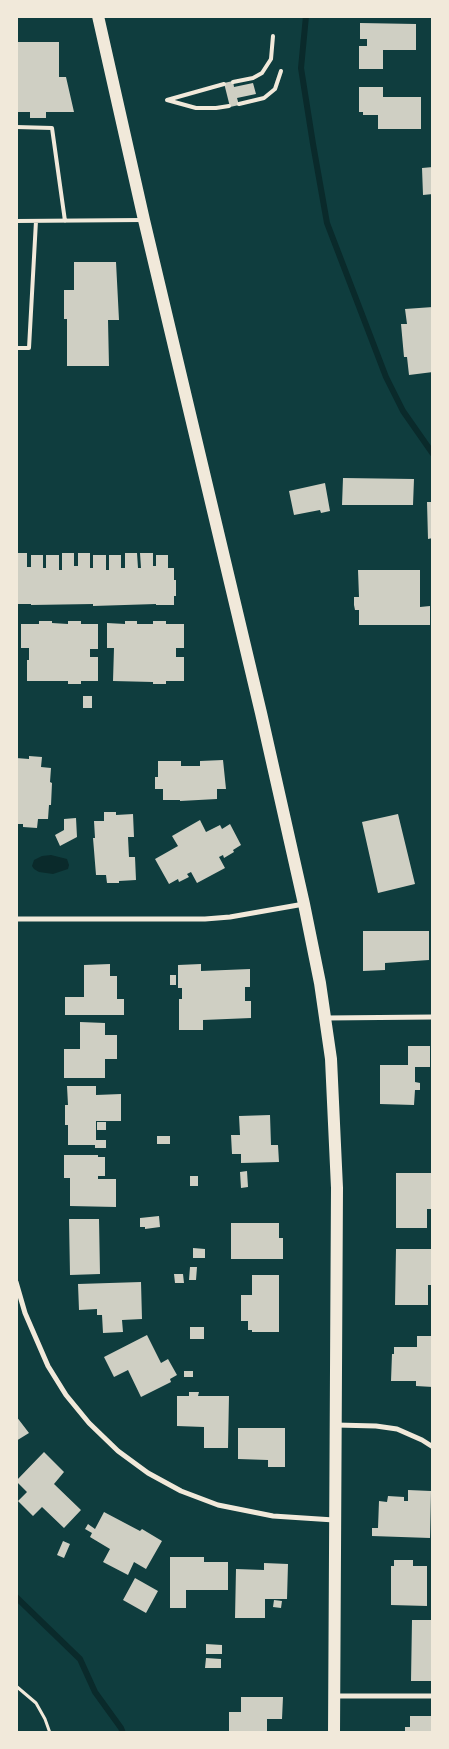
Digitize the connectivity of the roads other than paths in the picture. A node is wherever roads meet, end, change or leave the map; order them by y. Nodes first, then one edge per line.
1 (98, 16) edge
2 (273, 36) dead end
3 (281, 71) dead end
4 (233, 82) dead end
5 (224, 84) dead end
6 (239, 104) dead end
7 (229, 106) dead end
8 (16, 127) edge
9 (144, 220) junction
10 (16, 221) edge
11 (36, 221) junction
12 (65, 221) junction
13 (16, 348) edge
14 (304, 904) junction
15 (16, 919) edge
16 (433, 1017) edge
17 (325, 1018) junction
18 (16, 1282) edge
19 (336, 1425) junction
20 (433, 1447) edge
21 (336, 1520) junction
22 (335, 1696) junction
23 (433, 1696) edge
24 (334, 1733) edge

1 - 9 main road
2 - 4 lane
3 - 6 lane
5 - 7 lane
8 - 12 lane
9 - 12 lane
9 - 14 main road
10 - 11 lane
11 - 12 lane
11 - 13 lane
14 - 15 street
14 - 17 main road
16 - 17 street
17 - 19 main road
18 - 21 street
19 - 20 street
19 - 21 main road
21 - 22 main road
22 - 23 street
22 - 24 main road

